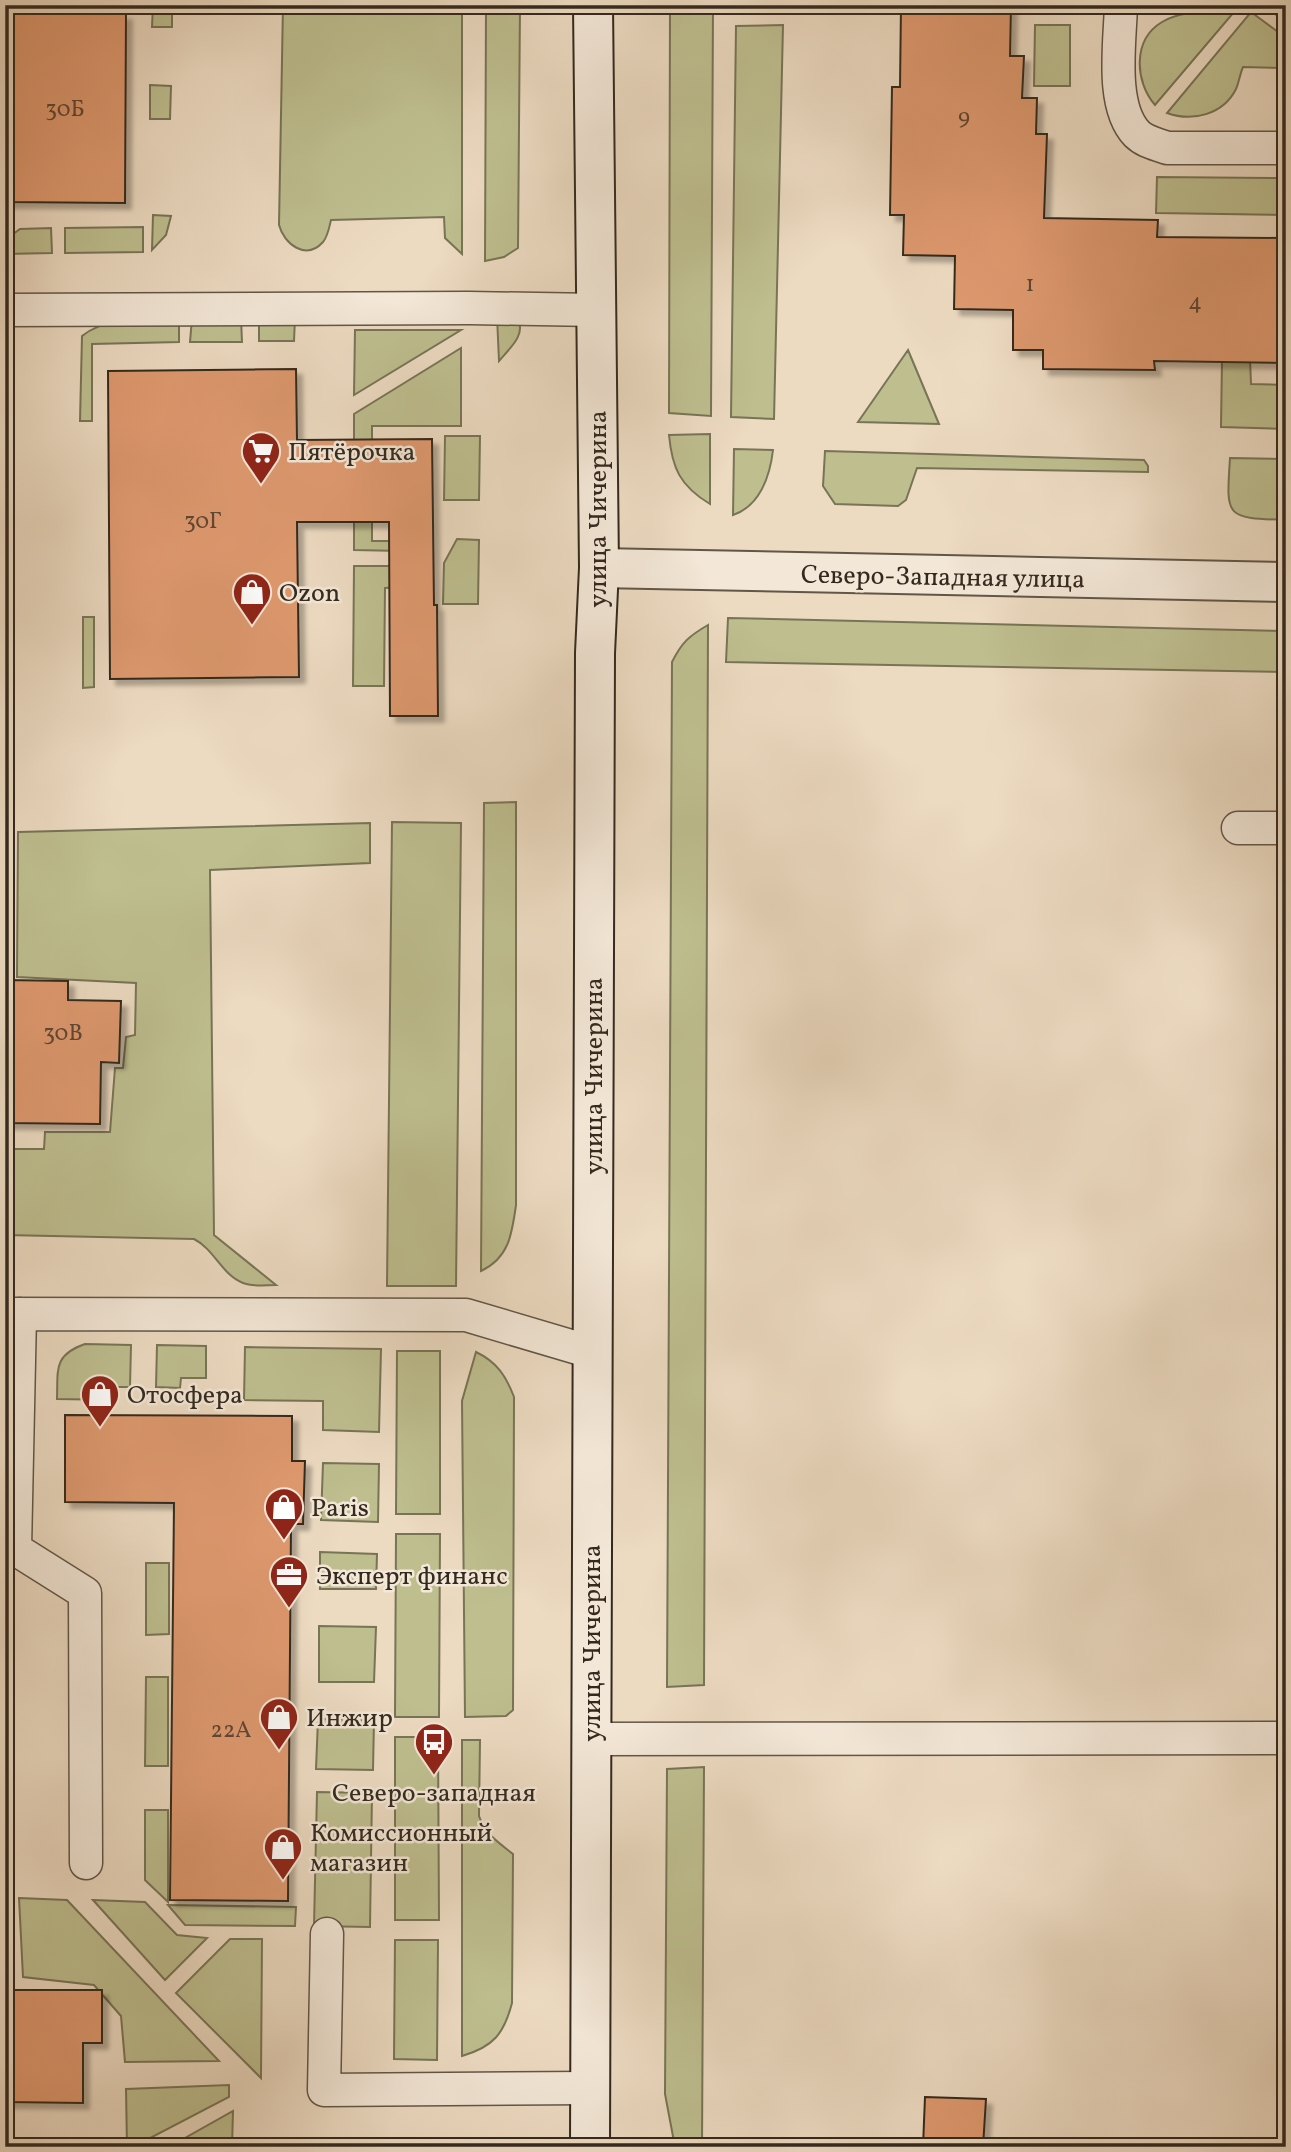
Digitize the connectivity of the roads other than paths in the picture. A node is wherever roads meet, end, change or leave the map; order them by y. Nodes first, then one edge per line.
1 (593, 5) edge
2 (1121, 5) edge
3 (1286, 149) edge
4 (5, 310) edge
5 (597, 310) junction
6 (600, 568) junction
7 (1286, 582) edge
8 (1238, 828) dead end
9 (1286, 828) edge
10 (12, 1314) edge
11 (591, 1352) junction
12 (1286, 1738) edge
13 (591, 1739) junction
14 (86, 1863) dead end
15 (327, 1934) dead end
16 (589, 2088) junction
17 (590, 2147) edge

1 - 5 main road, улица Чичерина
2 - 3 lane
4 - 5 lane
5 - 6 main road, улица Чичерина
6 - 7 main road, Северо-Западная улица
6 - 11 main road, улица Чичерина
8 - 9 lane
10 - 11 lane
10 - 14 lane
11 - 13 main road, улица Чичерина
12 - 13 lane
13 - 16 main road, улица Чичерина
15 - 16 lane
16 - 17 main road, улица Чичерина

